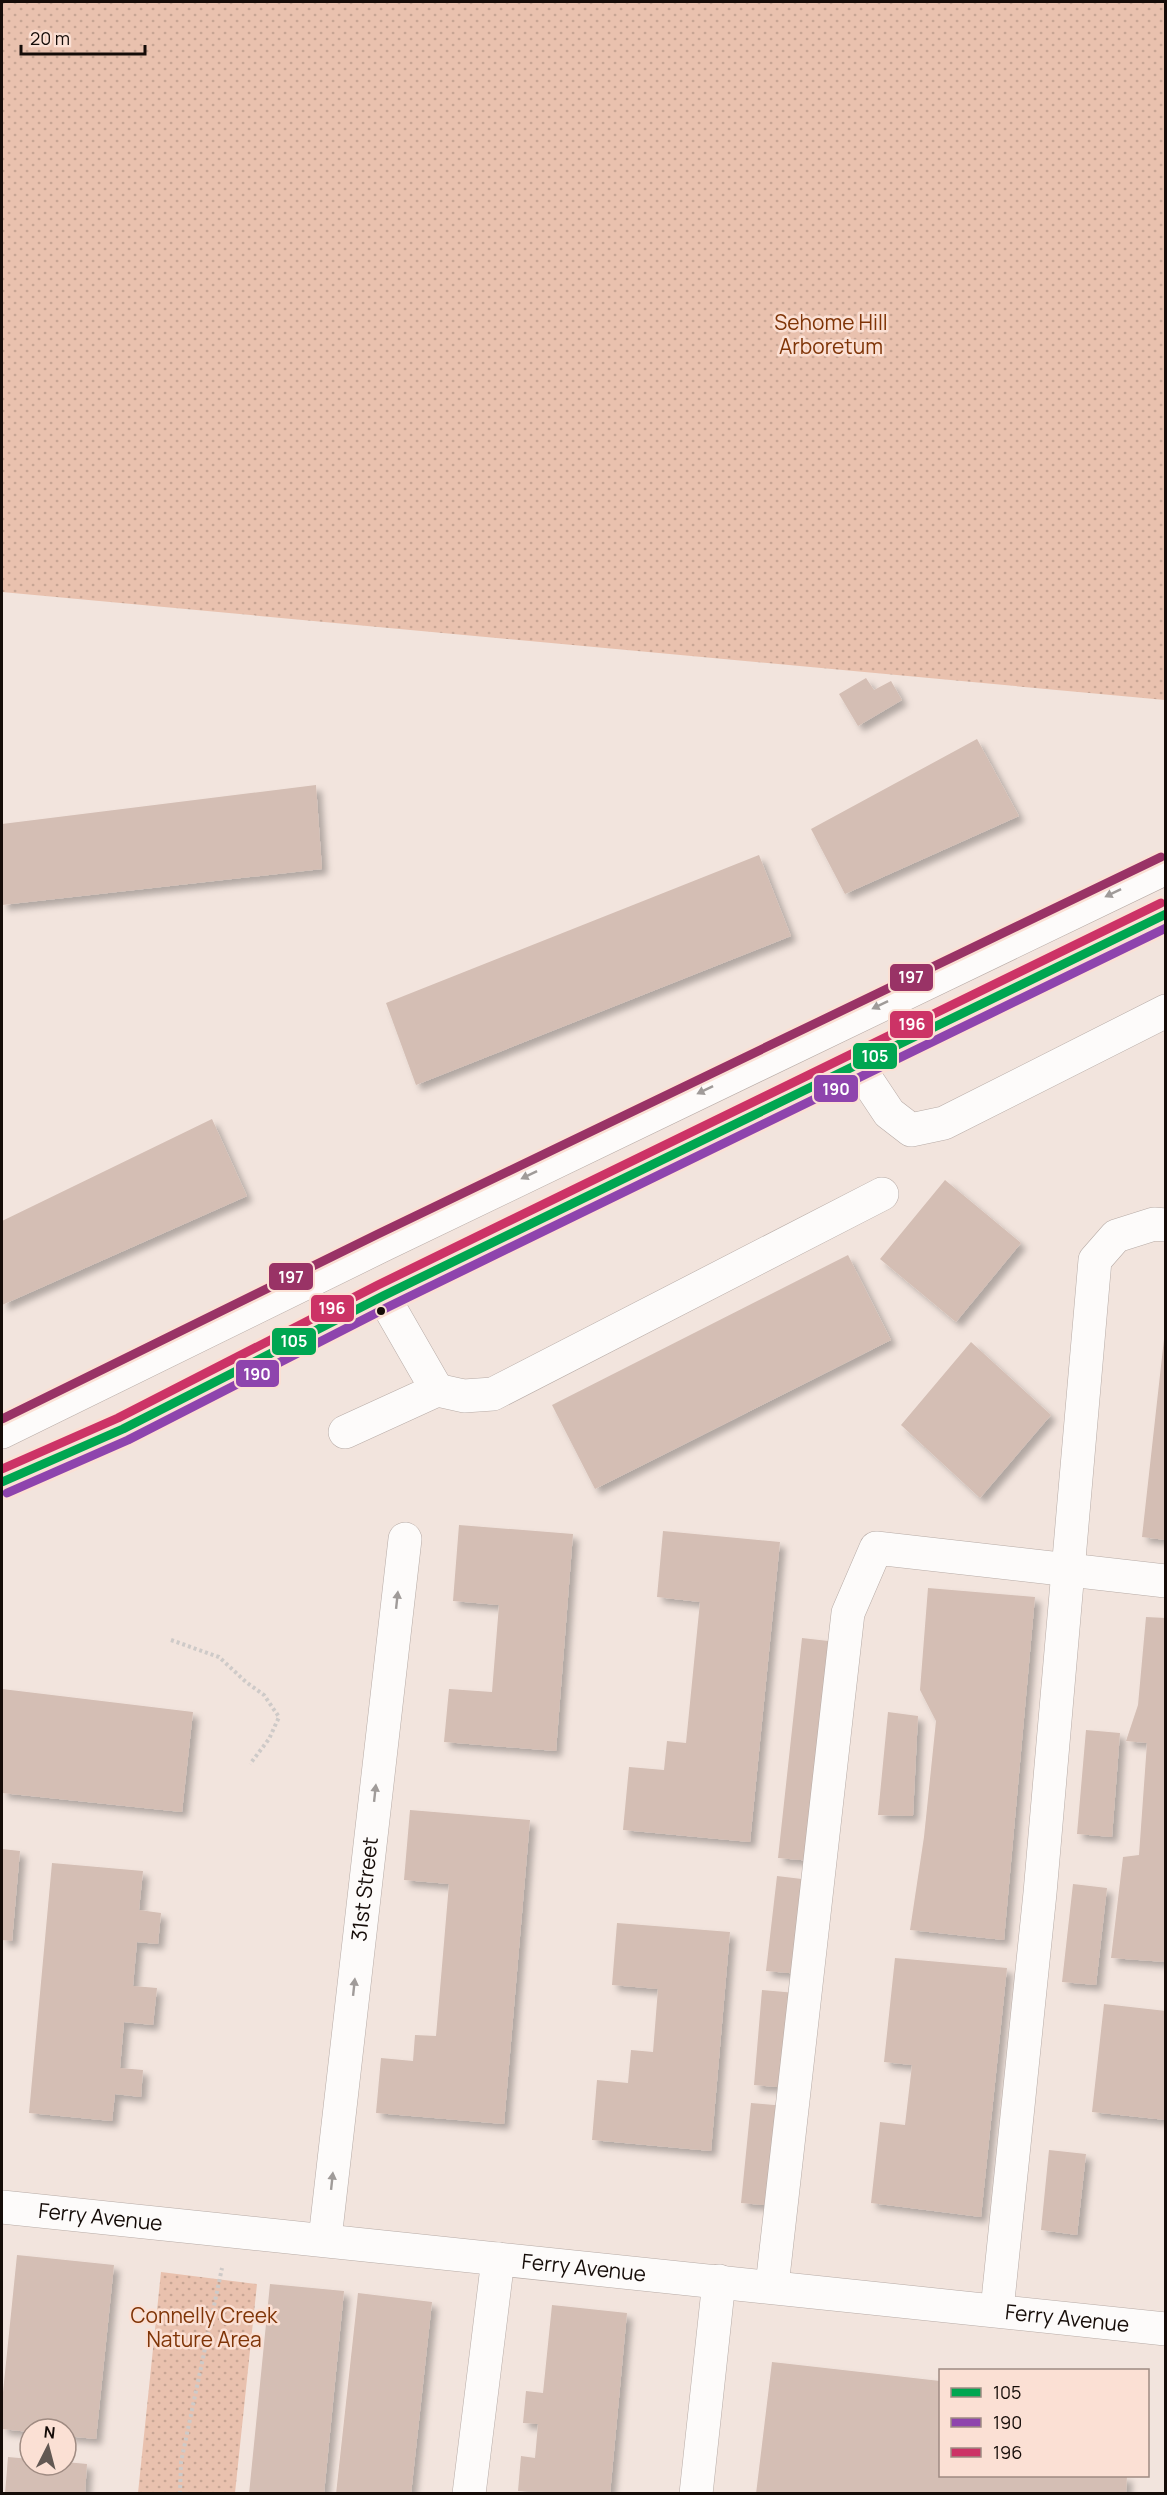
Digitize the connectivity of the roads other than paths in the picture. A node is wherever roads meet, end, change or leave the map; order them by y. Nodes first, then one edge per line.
1 (1166, 868) edge
2 (1166, 914) edge
3 (1166, 1011) edge
4 (857, 1065) junction
5 (882, 1194) dead end
6 (1166, 1225) edge
7 (383, 1296) junction
8 (437, 1390) junction
9 (2, 1432) edge
10 (345, 1432) dead end
11 (2, 1482) edge
12 (405, 1539) dead end
13 (1068, 1571) junction
14 (1166, 1581) edge
15 (2, 2207) edge
16 (325, 2239) junction
17 (498, 2259) junction
18 (719, 2280) junction
19 (772, 2286) junction
20 (998, 2310) junction
21 (1166, 2329) edge
22 (469, 2493) edge
23 (696, 2493) edge

1 -> 9 main road
2 - 4 main road
3 - 4 main road
4 - 7 main road
5 - 8 main road
6 - 13 main road
7 - 8 main road
7 - 11 main road
8 - 10 main road
16 -> 12 main road, 31st Street
13 - 14 main road
13 - 19 main road
13 - 20 main road
15 - 16 main road, Ferry Avenue
16 - 17 main road, Ferry Avenue
17 - 18 main road, Ferry Avenue
17 - 22 main road
18 - 19 main road, Ferry Avenue
18 - 23 main road
19 - 20 main road, Ferry Avenue
20 - 21 main road, Ferry Avenue

